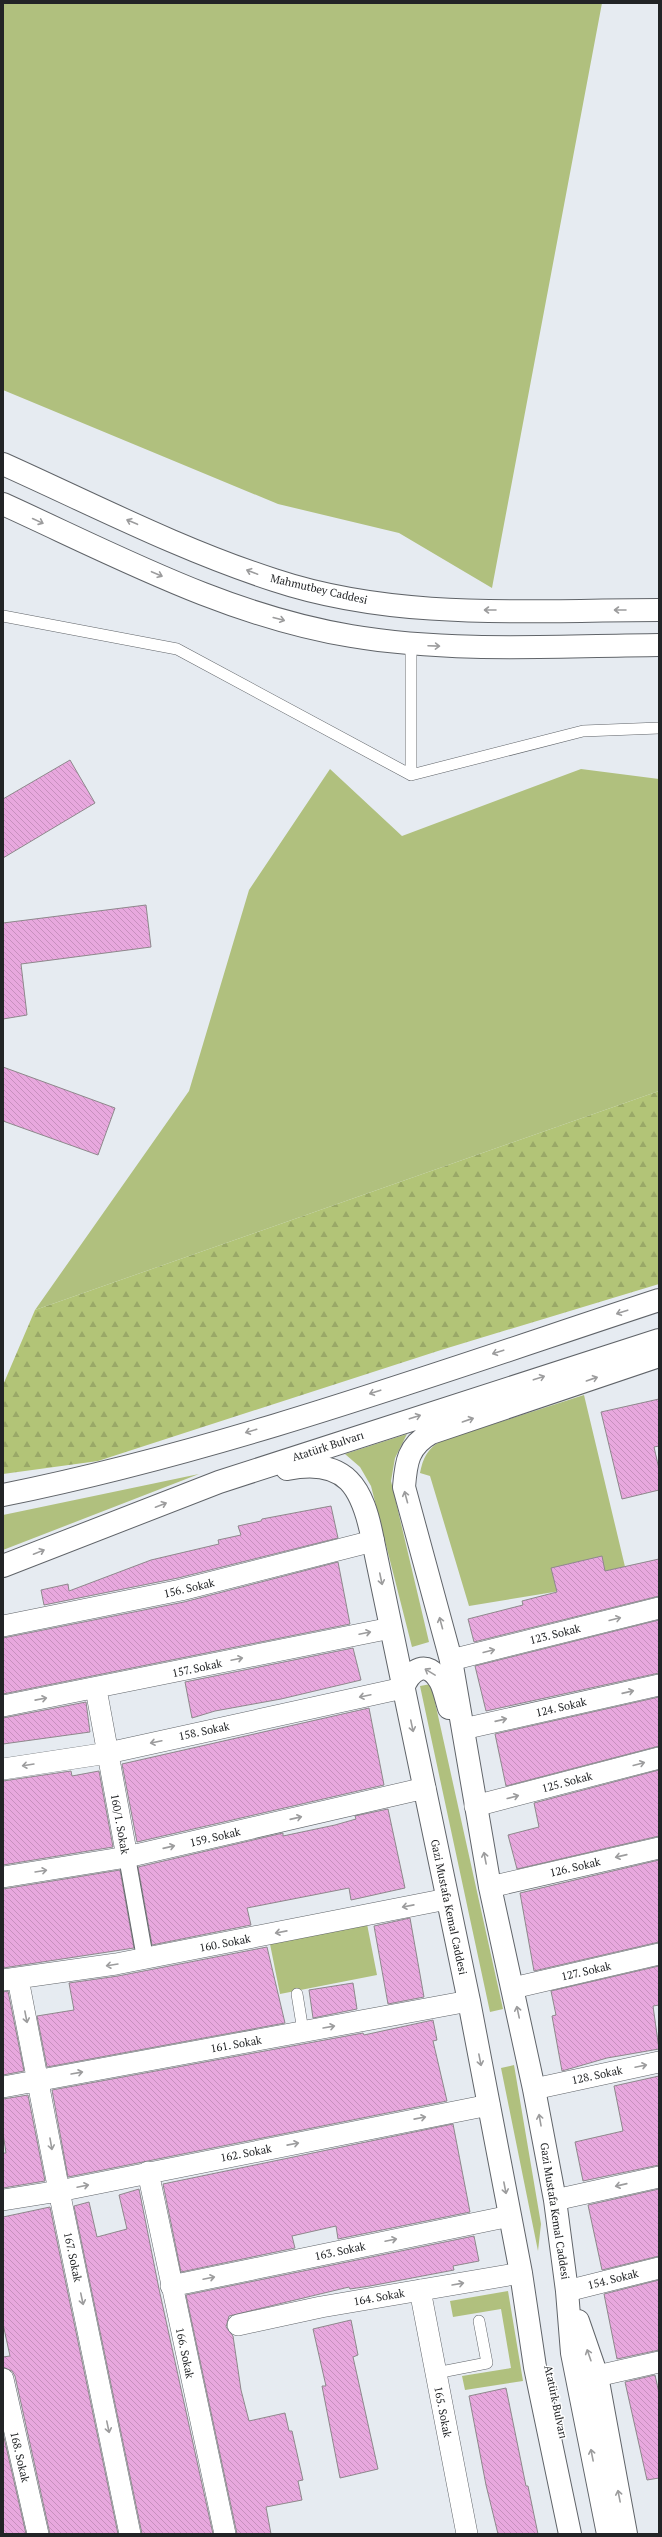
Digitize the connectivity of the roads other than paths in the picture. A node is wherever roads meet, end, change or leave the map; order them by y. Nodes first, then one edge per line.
1 (3, 464) edge
2 (3, 504) edge
3 (659, 610) edge
4 (3, 616) edge
5 (411, 644) junction
6 (659, 645) edge
7 (659, 728) edge
8 (411, 776) junction
9 (659, 1300) edge
10 (659, 1340) edge
11 (659, 1356) edge
12 (219, 1482) junction
13 (3, 1495) edge
14 (373, 1541) junction
15 (3, 1566) edge
16 (659, 1608) edge
17 (3, 1626) edge
18 (391, 1628) junction
19 (451, 1660) junction
20 (659, 1685) edge
21 (403, 1688) junction
22 (96, 1689) junction
23 (3, 1706) edge
24 (463, 1729) junction
25 (108, 1752) junction
26 (659, 1758) edge
27 (3, 1769) edge
28 (425, 1788) junction
29 (475, 1806) junction
30 (659, 1848) edge
31 (126, 1857) junction
32 (3, 1878) edge
33 (490, 1887) junction
34 (447, 1899) junction
35 (659, 1954) edge
36 (145, 1958) junction
37 (11, 1979) edge
38 (513, 1988) junction
39 (297, 1994) dead end
40 (469, 2001) junction
41 (304, 2031) junction
42 (659, 2062) edge
43 (39, 2080) junction
44 (3, 2087) edge
45 (534, 2089) junction
46 (489, 2105) junction
47 (148, 2172) junction
48 (659, 2177) edge
49 (59, 2191) junction
50 (3, 2200) edge
51 (555, 2200) junction
52 (510, 2216) junction
53 (659, 2268) edge
54 (521, 2273) junction
55 (171, 2286) junction
56 (420, 2290) junction
57 (567, 2290) junction
58 (479, 2321) dead end
59 (238, 2325) dead end
60 (659, 2362) edge
61 (436, 2373) junction
62 (597, 2376) junction
63 (3, 2379) edge
64 (38, 2534) edge
65 (130, 2534) edge
66 (225, 2534) edge
67 (467, 2534) edge
68 (570, 2534) edge
69 (584, 2534) edge
70 (608, 2534) edge
71 (626, 2534) edge

3 -> 1 main road, Mahmutbey Caddesi
2 -> 5 main road
4 - 8 lane
5 -> 6 main road
5 - 8 lane
7 - 8 lane
9 -> 13 main road
12 -> 10 main road, Atatürk Bulvarı
19 -> 11 main road, Gazi Mustafa Kemal Caddesi
12 - 14 main road, Gazi Mustafa Kemal Caddesi
15 -> 12 main road, Atatürk Bulvarı
14 - 17 street, 156. Sokak
14 -> 18 main road, Gazi Mustafa Kemal Caddesi
19 -> 16 street, 123. Sokak
18 - 21 main road, Gazi Mustafa Kemal Caddesi
22 -> 18 street, 157. Sokak
19 - 24 main road, Gazi Mustafa Kemal Caddesi
24 -> 20 street, 124. Sokak
24 -> 21 main road
21 -> 25 street, 158. Sokak
21 -> 28 main road, Gazi Mustafa Kemal Caddesi
23 -> 22 street, 157. Sokak
22 - 25 street, 160/1. Sokak
24 - 29 main road, Gazi Mustafa Kemal Caddesi
25 -> 27 street, 158. Sokak
25 - 31 street, 160/1. Sokak
29 -> 26 street, 125. Sokak
31 -> 28 street, 159. Sokak
28 - 34 main road, Gazi Mustafa Kemal Caddesi
33 -> 29 main road, Gazi Mustafa Kemal Caddesi
30 -> 33 street, 126. Sokak
32 -> 31 street, 159. Sokak
31 - 36 street, 160/1. Sokak
33 - 38 main road, Gazi Mustafa Kemal Caddesi
34 -> 36 street, 160. Sokak
34 - 40 main road, Gazi Mustafa Kemal Caddesi
35 - 38 street, 127. Sokak
36 -> 37 street, 160. Sokak
37 -> 43 street, 167. Sokak
45 -> 38 main road, Gazi Mustafa Kemal Caddesi
39 - 41 lane
41 -> 40 street, 161. Sokak
40 -> 46 main road, Gazi Mustafa Kemal Caddesi
43 -> 41 street, 161. Sokak
45 -> 42 street, 128. Sokak
43 - 44 street, 161. Sokak
43 -> 49 street, 167. Sokak
51 -> 45 main road, Gazi Mustafa Kemal Caddesi
47 -> 46 street, 162. Sokak
46 -> 52 main road, Gazi Mustafa Kemal Caddesi
49 -> 47 street, 162. Sokak
47 - 55 street, 166. Sokak
48 -> 51 street
49 - 50 street, 162. Sokak
49 -> 65 street, 167. Sokak
51 - 57 main road, Gazi Mustafa Kemal Caddesi
52 - 54 main road, Gazi Mustafa Kemal Caddesi
55 -> 52 street, 163. Sokak
53 - 57 street, 154. Sokak
56 -> 54 street, 164. Sokak
54 - 68 main road
54 - 69 main road, Atatürk Bulvarı
55 - 66 street, 166. Sokak
56 - 59 street, 164. Sokak
56 - 61 street, 165. Sokak
62 -> 57 main road
70 -> 57 main road
58 - 61 lane
60 - 62 street
61 - 67 street, 165. Sokak
71 -> 62 main road
63 - 64 street, 168. Sokak

